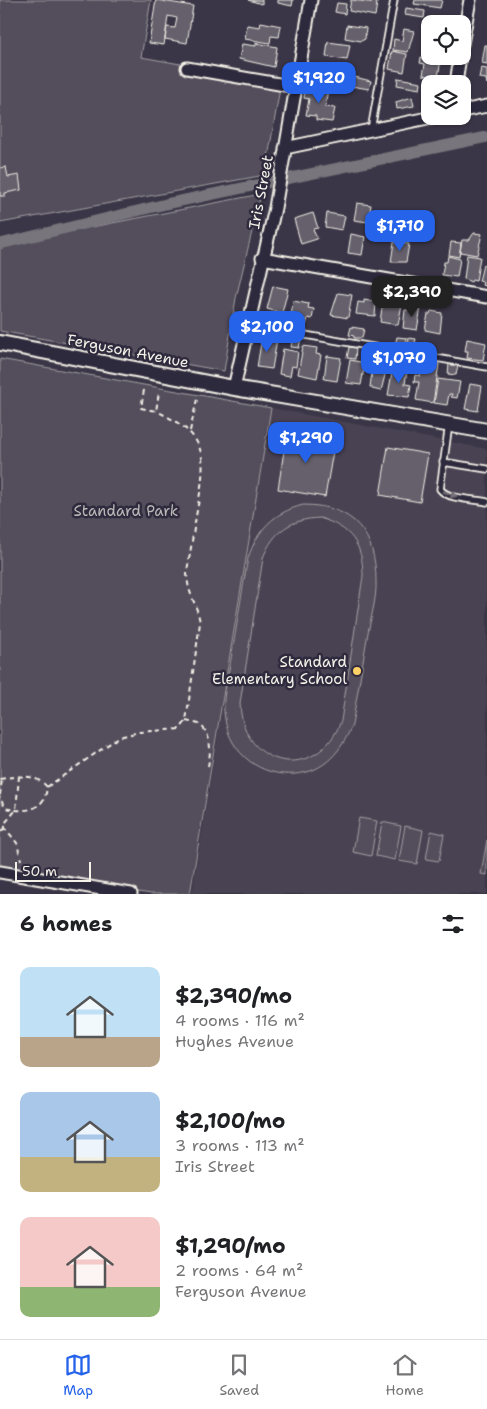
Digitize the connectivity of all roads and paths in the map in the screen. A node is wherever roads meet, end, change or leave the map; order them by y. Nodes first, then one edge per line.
1 (311, 0) edge
2 (394, 0) edge
3 (470, 0) edge
4 (467, 15) edge
5 (187, 68) dead end
6 (296, 87) junction
7 (487, 106) edge
8 (471, 109) edge
9 (421, 119) edge
10 (371, 130) junction
11 (285, 148) junction
12 (262, 258) junction
13 (487, 297) edge
14 (248, 325) junction
15 (0, 343) edge
16 (487, 367) edge
17 (234, 388) junction
18 (144, 390) dead end
19 (159, 392) dead end
20 (197, 399) dead end
21 (156, 411) junction
22 (449, 424) junction
23 (487, 430) edge
24 (190, 432) junction
25 (443, 462) junction
26 (487, 469) edge
27 (487, 502) edge
28 (186, 721) junction
29 (208, 766) dead end
30 (19, 776) junction
31 (1, 779) edge
32 (48, 787) junction
33 (0, 796) edge
34 (16, 810) junction
35 (5, 828) junction
36 (0, 832) edge
37 (21, 860) dead end
38 (0, 872) edge
39 (131, 894) edge

1 - 6 street, Iris Street
2 - 10 lane
3 - 4 street
5 - 6 street
6 - 11 street, Iris Street
7 - 8 street
9 - 10 street
10 - 11 street
11 - 12 street, Iris Street
12 - 13 street
12 - 14 street, Iris Street
14 - 16 lane
14 - 17 street, Iris Street
15 - 17 street, Ferguson Avenue
17 - 22 street, Ferguson Avenue
18 - 21 path
19 - 21 path
20 - 24 path
21 - 24 path
22 - 23 street, Ferguson Avenue
22 - 25 lane
24 - 28 path
25 - 26 lane
25 -> 27 lane
28 - 29 path
28 - 32 path
30 - 31 path
30 - 32 path
30 - 34 path
31 - 33 path
32 - 34 path
33 - 34 path
34 - 35 path
35 - 36 path
35 - 37 path
38 - 39 street

